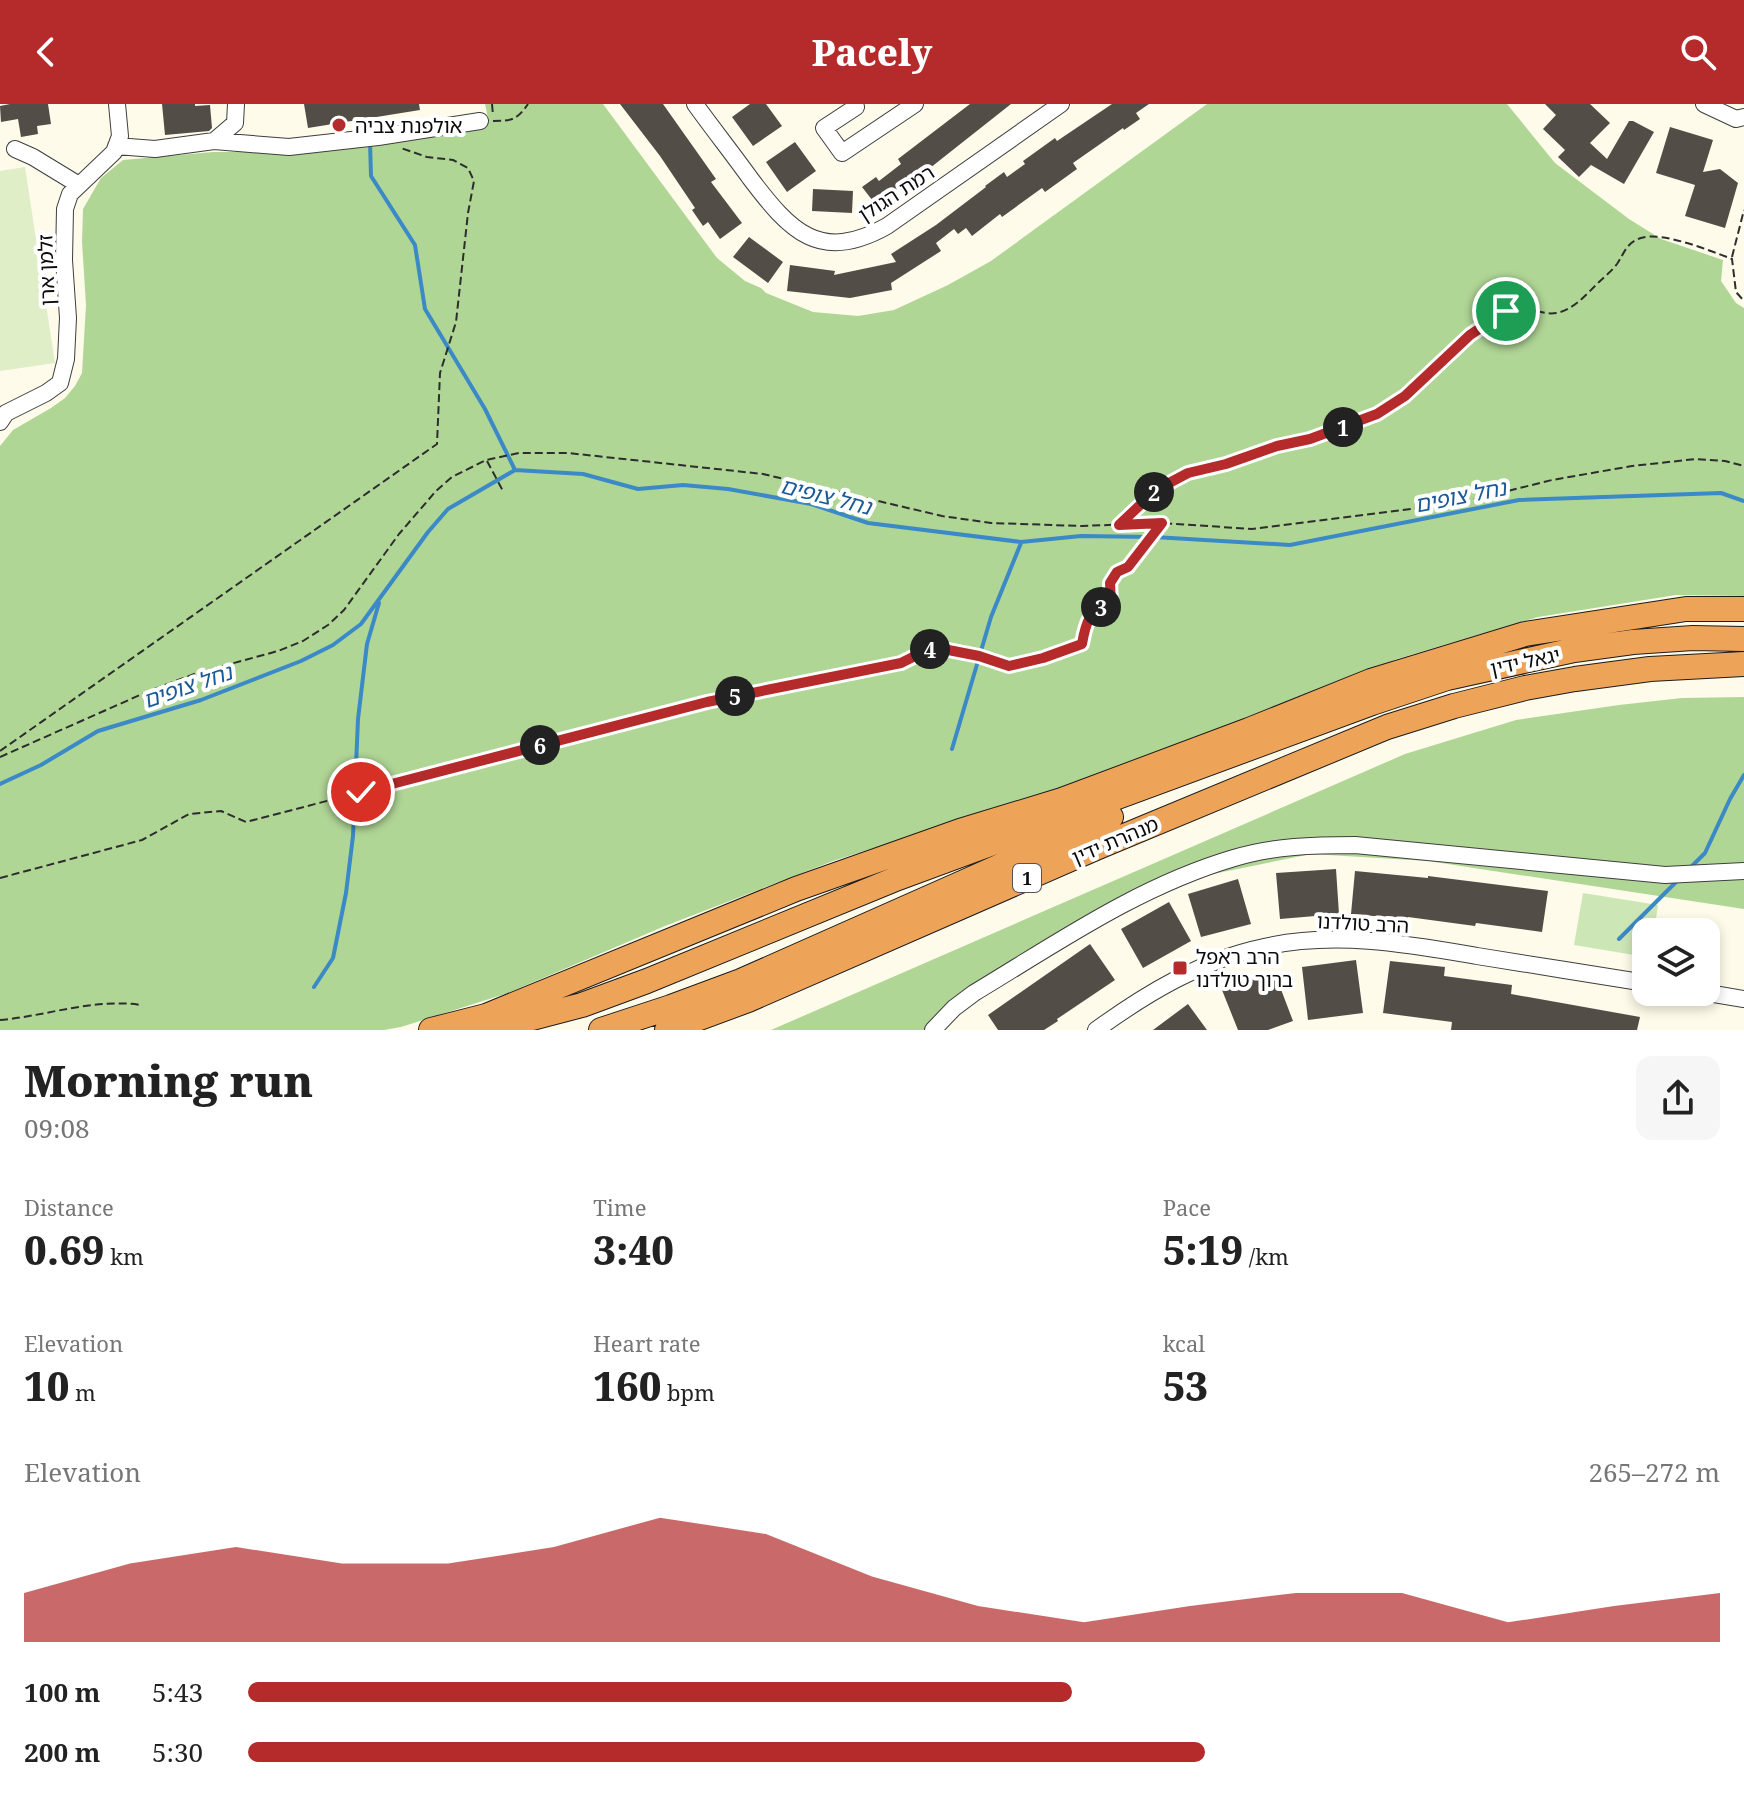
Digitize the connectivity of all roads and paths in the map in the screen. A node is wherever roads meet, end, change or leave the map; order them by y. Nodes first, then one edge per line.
1 (117, 104) edge
2 (236, 104) edge
3 (528, 104) edge
4 (695, 104) edge
5 (915, 104) edge
6 (1061, 104) edge
7 (1704, 104) edge
8 (856, 107) dead end
9 (1744, 117) edge
10 (480, 121) joint
11 (378, 137) junction
12 (214, 141) junction
13 (116, 146) junction
14 (15, 149) dead end
15 (79, 185) junction
16 (1744, 210) edge
17 (1738, 236) junction
18 (1744, 238) edge
19 (1732, 259) junction
20 (1744, 301) edge
21 (0, 422) edge
22 (486, 460) junction
23 (1744, 466) edge
24 (503, 491) dead end
25 (1162, 523) junction
26 (1119, 525) junction
27 (1744, 609) edge
28 (1744, 639) edge
29 (1744, 664) edge
30 (1314, 726) junction
31 (1387, 727) junction
32 (0, 751) edge
33 (0, 757) edge
34 (1744, 871) edge
35 (0, 878) edge
36 (1632, 981) edge
37 (1720, 995) edge
38 (1744, 999) edge
39 (141, 1005) dead end
40 (0, 1020) edge
41 (431, 1030) edge
42 (486, 1030) edge
43 (601, 1030) edge
44 (667, 1030) edge
45 (714, 1030) edge
46 (933, 1030) edge
47 (1096, 1030) edge

1 - 13 street
2 - 12 street
3 - 10 path
4 - 6 street, רמת הגולן
5 - 8 street
7 - 9 street
10 - 11 street
11 - 12 street
11 - 32 path
12 - 13 street
13 - 15 street, זלמן ארן
14 - 15 street
15 - 21 street, זלמן ארן
16 - 17 path
17 - 18 path
17 - 19 path
19 - 20 path
19 - 26 path
22 - 24 path
22 - 26 path
22 - 33 path
23 - 25 path
25 - 26 path
25 - 35 path
27 - 41 highway
28 - 30 highway, יגאל ידין / 1
29 - 31 highway, יגאל ידין / 1
30 - 42 highway
30 - 43 highway, מנהרת ידין / 1
31 - 44 highway, מנהרת ידין / 1
31 - 45 highway
34 - 46 street
36 - 47 street, הרב טולדנו
37 - 38 street
39 - 40 path

